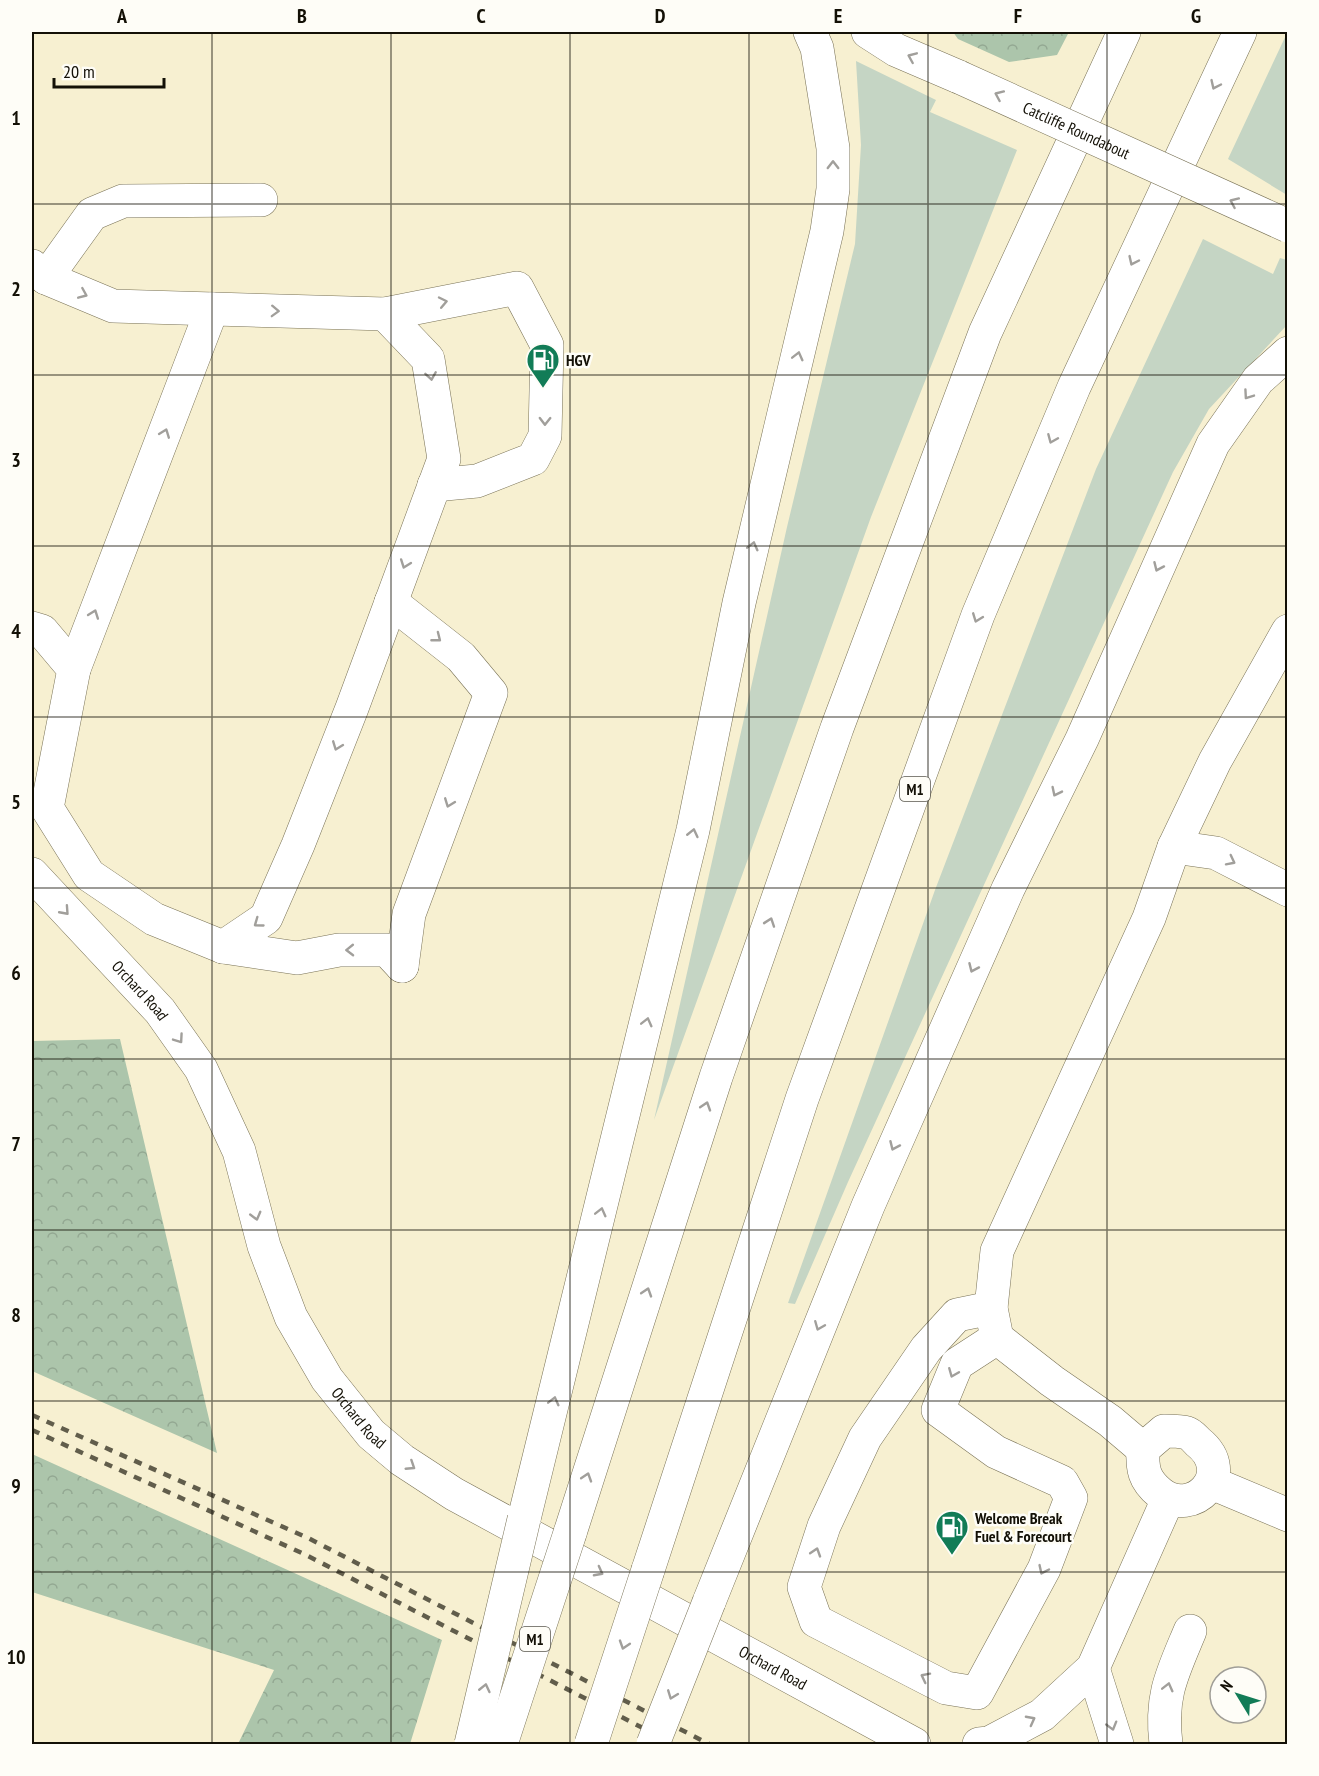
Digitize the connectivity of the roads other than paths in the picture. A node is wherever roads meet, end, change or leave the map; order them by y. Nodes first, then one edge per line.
1 (810, 32) edge
2 (868, 32) edge
3 (1124, 32) edge
4 (1240, 32) edge
5 (261, 200) dead end
6 (1287, 226) edge
7 (39, 272) edge
8 (212, 309) junction
9 (385, 314) junction
10 (1287, 353) edge
11 (434, 485) junction
12 (391, 602) junction
13 (32, 628) edge
14 (1287, 631) edge
15 (74, 669) junction
16 (1174, 847) junction
17 (32, 874) edge
18 (1287, 890) edge
19 (223, 946) junction
20 (994, 1323) junction
21 (1143, 1449) junction
22 (1212, 1483) junction
23 (1168, 1499) junction
24 (1287, 1515) edge
25 (1190, 1631) dead end
26 (1093, 1668) junction
27 (471, 1744) edge
28 (501, 1744) edge
29 (591, 1744) edge
30 (653, 1744) edge
31 (914, 1744) edge
32 (979, 1744) edge
33 (1117, 1744) edge
34 (1166, 1744) edge

27 -> 1 main road, bridge
6 -> 2 main road, Catcliffe Roundabout, bridge
28 -> 3 main road, M1, bridge
4 -> 29 main road, M1, bridge
5 - 7 main road
7 -> 8 main road
8 -> 9 main road
15 -> 8 main road
9 -> 11 main road
9 -> 11 main road
10 -> 30 main road, bridge
11 -> 12 main road
12 -> 19 main road
12 -> 19 main road
13 - 15 main road
14 - 16 main road
15 - 19 main road
16 -> 18 main road
16 - 20 main road
17 -> 31 main road, Orchard Road
20 -> 20 main road
20 - 21 main road
21 - 22 main road
21 - 23 main road
22 - 23 main road
22 - 24 main road
23 - 26 main road
34 -> 25 main road
32 -> 26 main road
26 -> 33 main road

